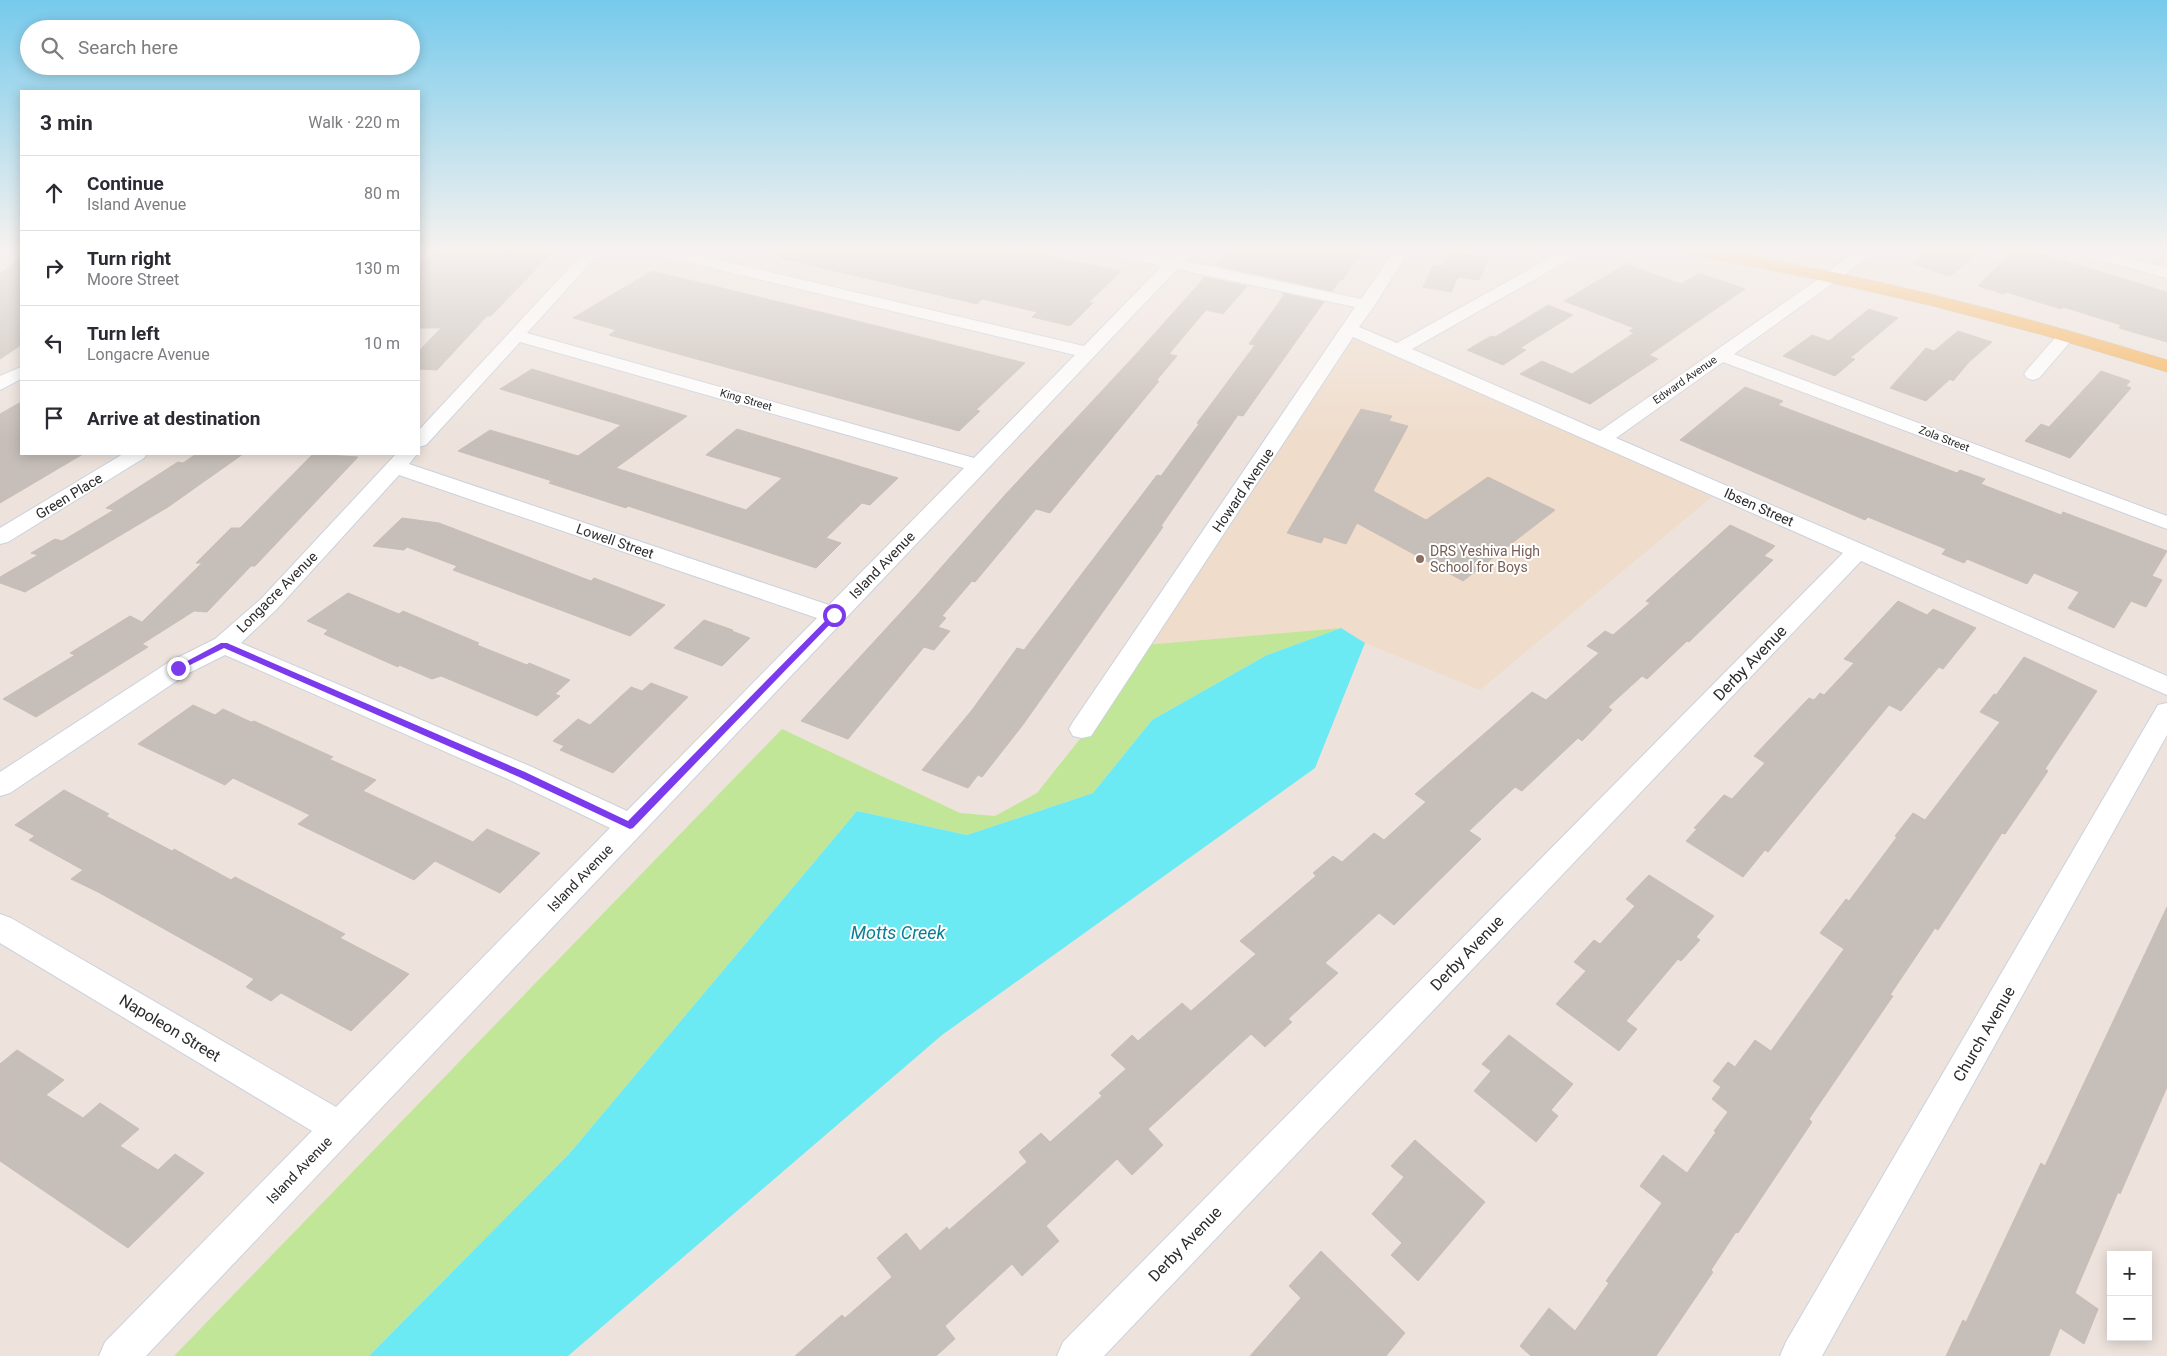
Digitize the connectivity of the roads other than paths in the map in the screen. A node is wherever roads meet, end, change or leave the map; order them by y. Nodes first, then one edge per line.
1 (535, 313) edge
2 (924, 313) edge
3 (1125, 313) edge
4 (1361, 313) edge
5 (1463, 313) edge
6 (1780, 313) edge
7 (1982, 313) edge
8 (1350, 329) junction
9 (515, 335) junction
10 (2066, 336) junction
11 (1398, 350) junction
12 (1087, 352) junction
13 (1721, 355) junction
14 (2167, 366) edge
15 (20, 373) edge
16 (2033, 374) dead end
17 (0, 384) edge
18 (1601, 439) junction
19 (420, 440) edge
20 (135, 455) edge
21 (402, 460) edge
22 (977, 465) junction
23 (2167, 523) edge
24 (0, 537) edge
25 (1858, 551) junction
26 (834, 615) junction
27 (224, 645) junction
28 (2167, 686) edge
29 (2167, 712) edge
30 (1082, 729) dead end
31 (2, 782) edge
32 (630, 825) junction
33 (0, 927) edge
34 (339, 1128) junction
35 (120, 1356) edge
36 (1076, 1356) edge
37 (1800, 1356) edge

1 - 9 street
2 - 12 street
3 - 12 street, Island Avenue
4 - 8 street, Howard Avenue
5 - 11 street
6 - 13 street, Edward Avenue
7 - 10 main road
8 - 11 street, Ibsen Street
8 - 30 street, Howard Avenue
9 - 19 street
9 - 22 street, King Street
10 - 14 main road
10 - 16 street
11 - 18 street, Ibsen Street
12 - 22 street, Island Avenue
13 - 18 street, Edward Avenue
13 - 23 street, Zola Street
15 - 17 street
18 - 25 street, Ibsen Street
20 - 24 street, Green Place
21 - 26 street, Lowell Street
21 - 27 street, Longacre Avenue
22 - 26 street, Island Avenue
25 - 28 street, Ibsen Street
25 - 36 street, Derby Avenue
26 - 32 street, Island Avenue
27 - 31 street, Longacre Avenue
27 - 32 street
29 - 37 street, Church Avenue
32 - 34 street, Island Avenue
33 - 34 street, Napoleon Street
34 - 35 street, Island Avenue

